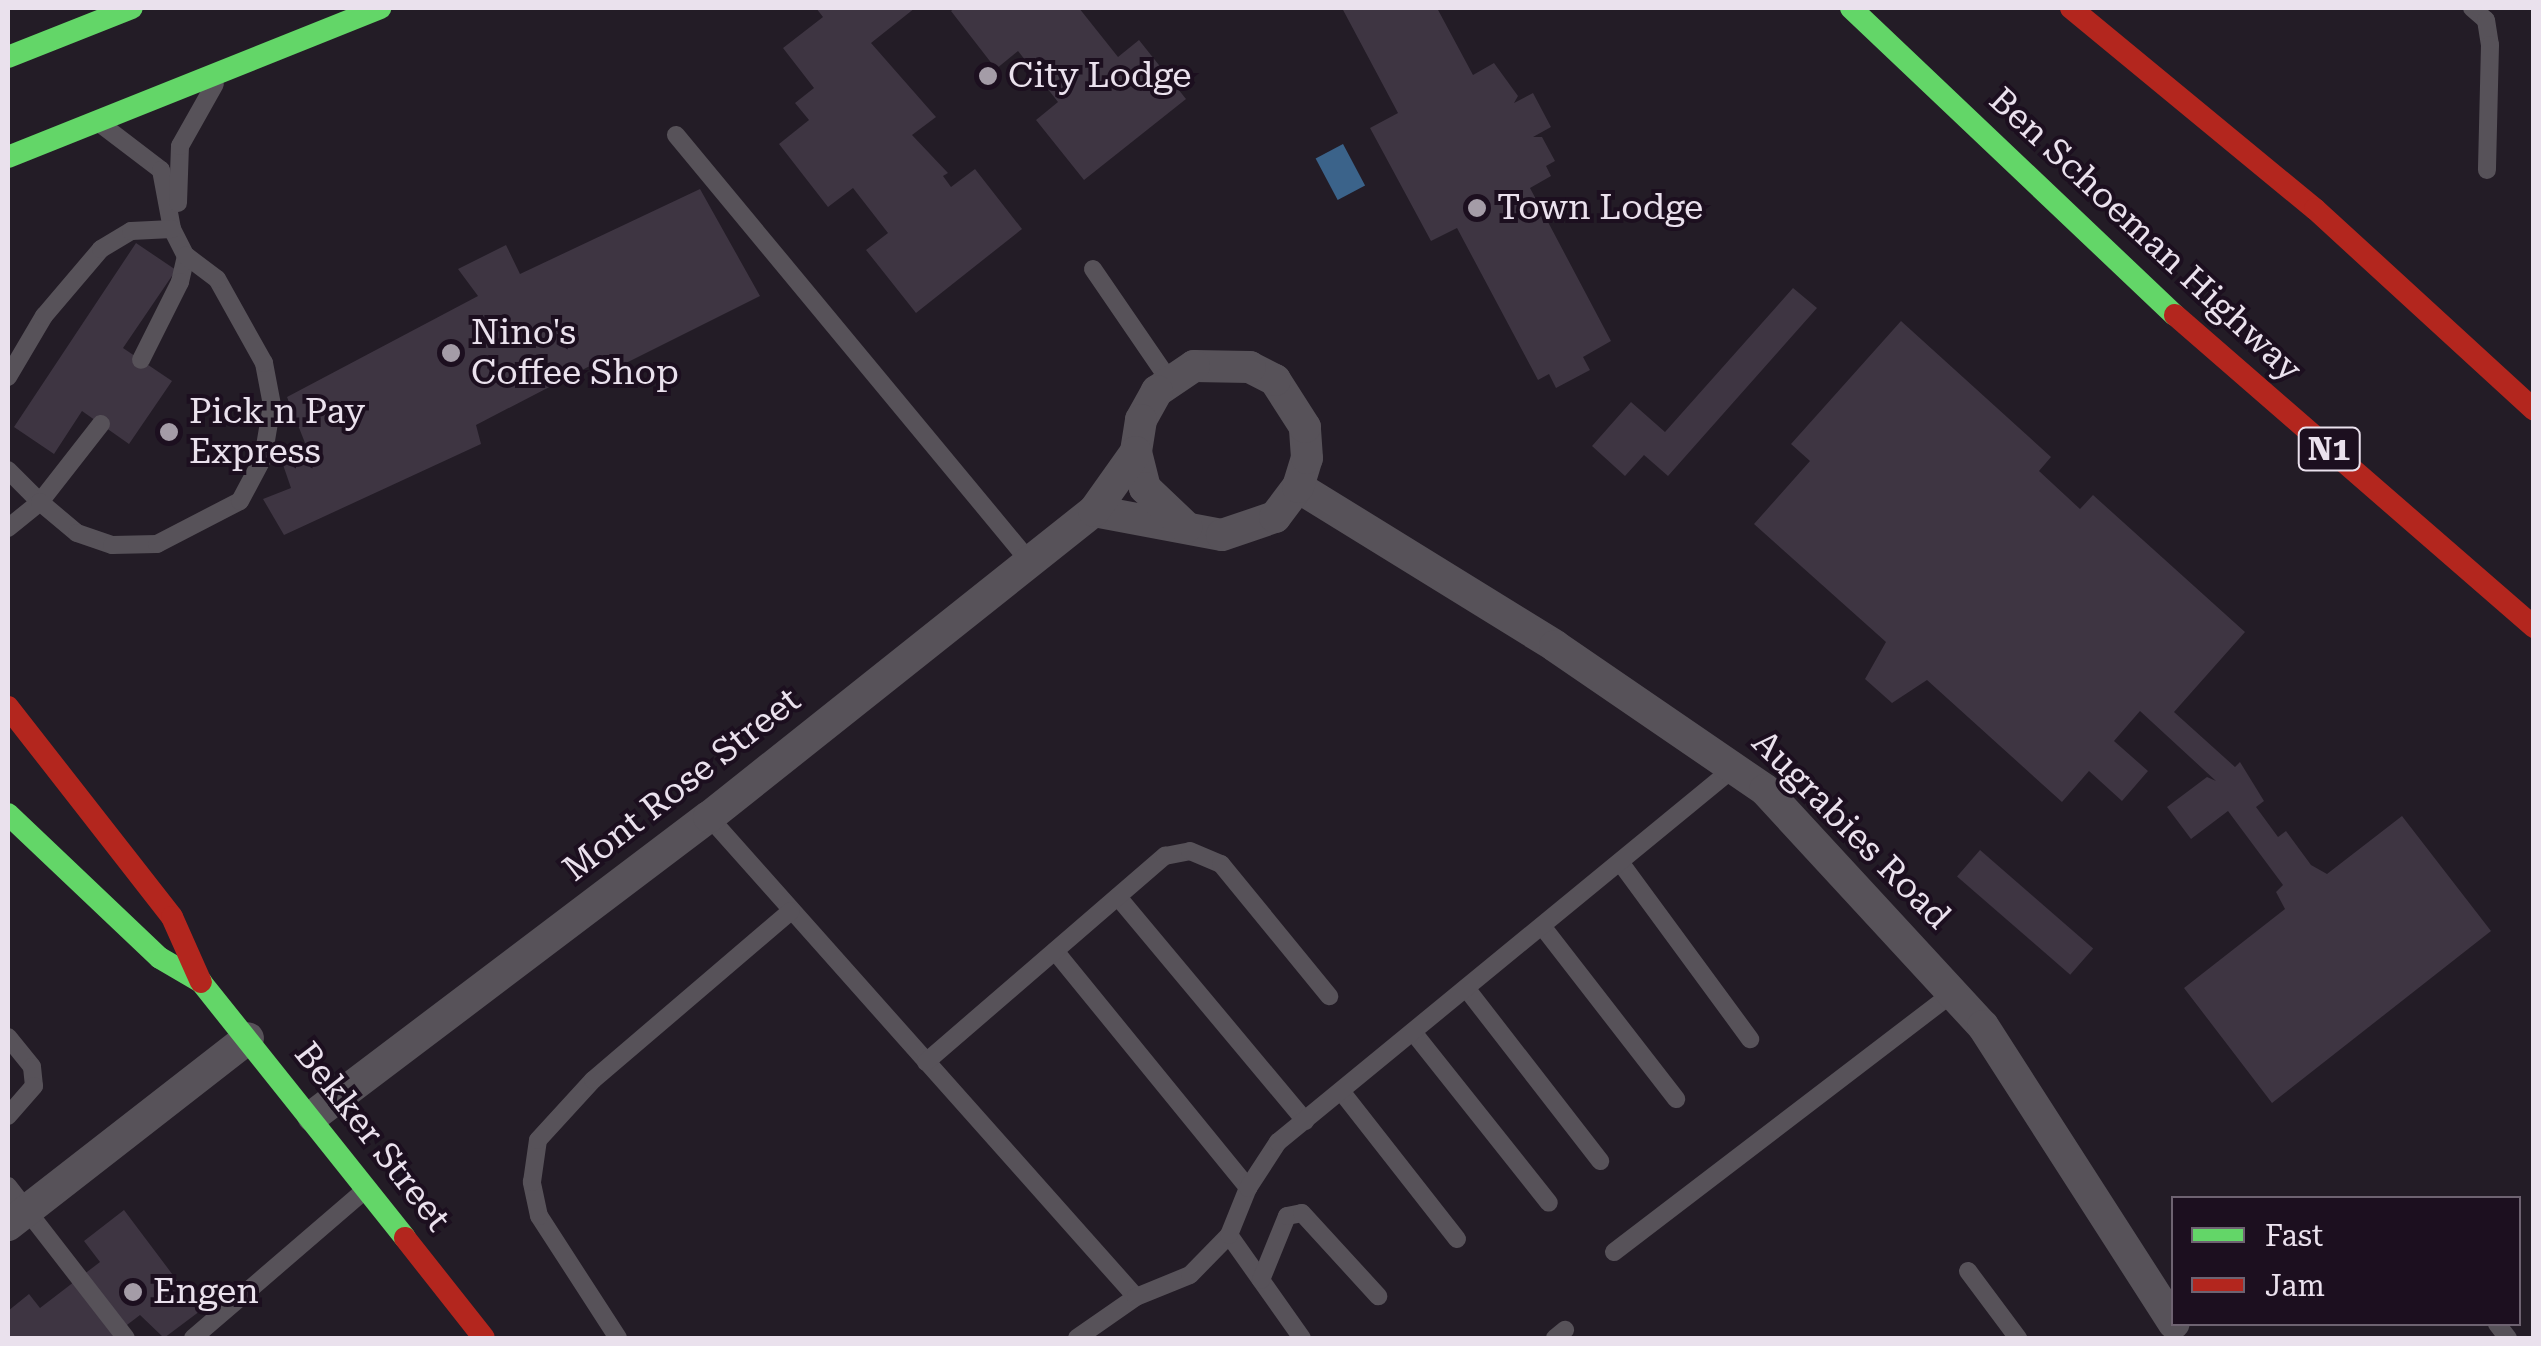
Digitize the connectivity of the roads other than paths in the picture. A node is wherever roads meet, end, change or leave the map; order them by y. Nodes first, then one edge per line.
1 (132, 8) edge
2 (380, 8) edge
3 (1851, 8) edge
4 (2071, 8) edge
5 (2472, 8) edge
6 (8, 57) edge
7 (223, 71) junction
8 (98, 122) junction
9 (676, 134) dead end
10 (8, 157) edge
11 (2487, 170) dead end
12 (2315, 209) junction
13 (179, 243) junction
14 (1093, 269) dead end
15 (2124, 272) junction
16 (141, 360) dead end
17 (8, 377) edge
18 (2534, 378) edge
19 (1169, 380) junction
20 (2534, 410) edge
21 (101, 424) dead end
22 (1136, 452) junction
23 (8, 470) edge
24 (1298, 488) junction
25 (40, 502) junction
26 (1094, 511) junction
27 (8, 528) edge
28 (1186, 528) junction
29 (1030, 562) junction
30 (2491, 623) dead end
31 (2534, 627) edge
32 (8, 707) edge
33 (1736, 766) junction
34 (8, 814) edge
35 (709, 817) junction
36 (1620, 862) junction
37 (1118, 897) junction
38 (791, 911) junction
39 (1542, 926) junction
40 (1055, 951) junction
41 (201, 982) junction
42 (1466, 988) junction
43 (1954, 992) junction
44 (1328, 996) dead end
45 (1413, 1032) junction
46 (8, 1037) edge
47 (248, 1038) junction
48 (1750, 1039) dead end
49 (926, 1062) junction
50 (1341, 1091) junction
51 (1676, 1099) dead end
52 (8, 1116) edge
53 (313, 1116) junction
54 (1304, 1121) junction
55 (1600, 1161) dead end
56 (368, 1188) junction
57 (1248, 1188) junction
58 (1548, 1203) dead end
59 (14, 1207) edge
60 (1229, 1235) junction
61 (1457, 1240) dead end
62 (1614, 1252) dead end
63 (1968, 1271) dead end
64 (1261, 1280) junction
65 (1378, 1296) dead end
66 (1136, 1297) junction
67 (2171, 1318) edge
68 (126, 1338) edge
69 (193, 1338) edge
70 (484, 1338) edge
71 (618, 1338) edge
72 (1076, 1338) edge
73 (1302, 1338) edge
74 (2018, 1338) edge

1 - 6 main road
2 - 7 main road
3 - 15 main road, Ben Schoeman Highway / N1
4 - 12 main road
5 - 11 lane
7 - 8 main road
7 - 13 lane
8 - 10 main road
8 - 13 lane
9 - 29 lane
12 - 18 main road
12 - 20 main road
13 - 16 lane
13 - 17 lane
13 - 25 lane
14 - 19 lane
15 - 30 main road
15 - 31 main road, Ben Schoeman Highway / N1
19 - 22 street
19 - 24 street
21 - 25 lane
22 - 26 street, Mont Rose Street
22 - 28 street
23 - 25 lane
24 - 28 street
24 - 33 street, Augrabies Road
25 - 27 lane
26 - 28 street
26 - 29 street, Mont Rose Street
29 - 35 street, Mont Rose Street
32 - 41 main road, Bekker Street
33 - 36 lane
33 - 43 street, Augrabies Road
34 - 41 main road, Bekker Street
35 - 38 lane
35 - 53 street, Mont Rose Street
36 - 39 lane
36 - 48 lane
37 - 40 lane
37 - 44 lane
37 - 54 lane
38 - 49 lane
38 - 71 lane
39 - 42 lane
39 - 51 lane
40 - 49 lane
40 - 57 lane
41 - 47 main road, Bekker Street
42 - 45 lane
42 - 55 lane
43 - 62 lane
43 - 67 street, Augrabies Road
45 - 50 lane
45 - 58 lane
46 - 52 lane
47 - 53 main road, Bekker Street
47 - 59 street
49 - 66 lane
50 - 54 lane
50 - 61 lane
53 - 56 main road, Bekker Street
54 - 57 lane
56 - 69 lane
56 - 70 main road, Bekker Street
57 - 60 lane
59 - 68 lane
60 - 64 lane
60 - 66 lane
63 - 74 lane
64 - 65 lane
64 - 73 lane
66 - 72 lane

